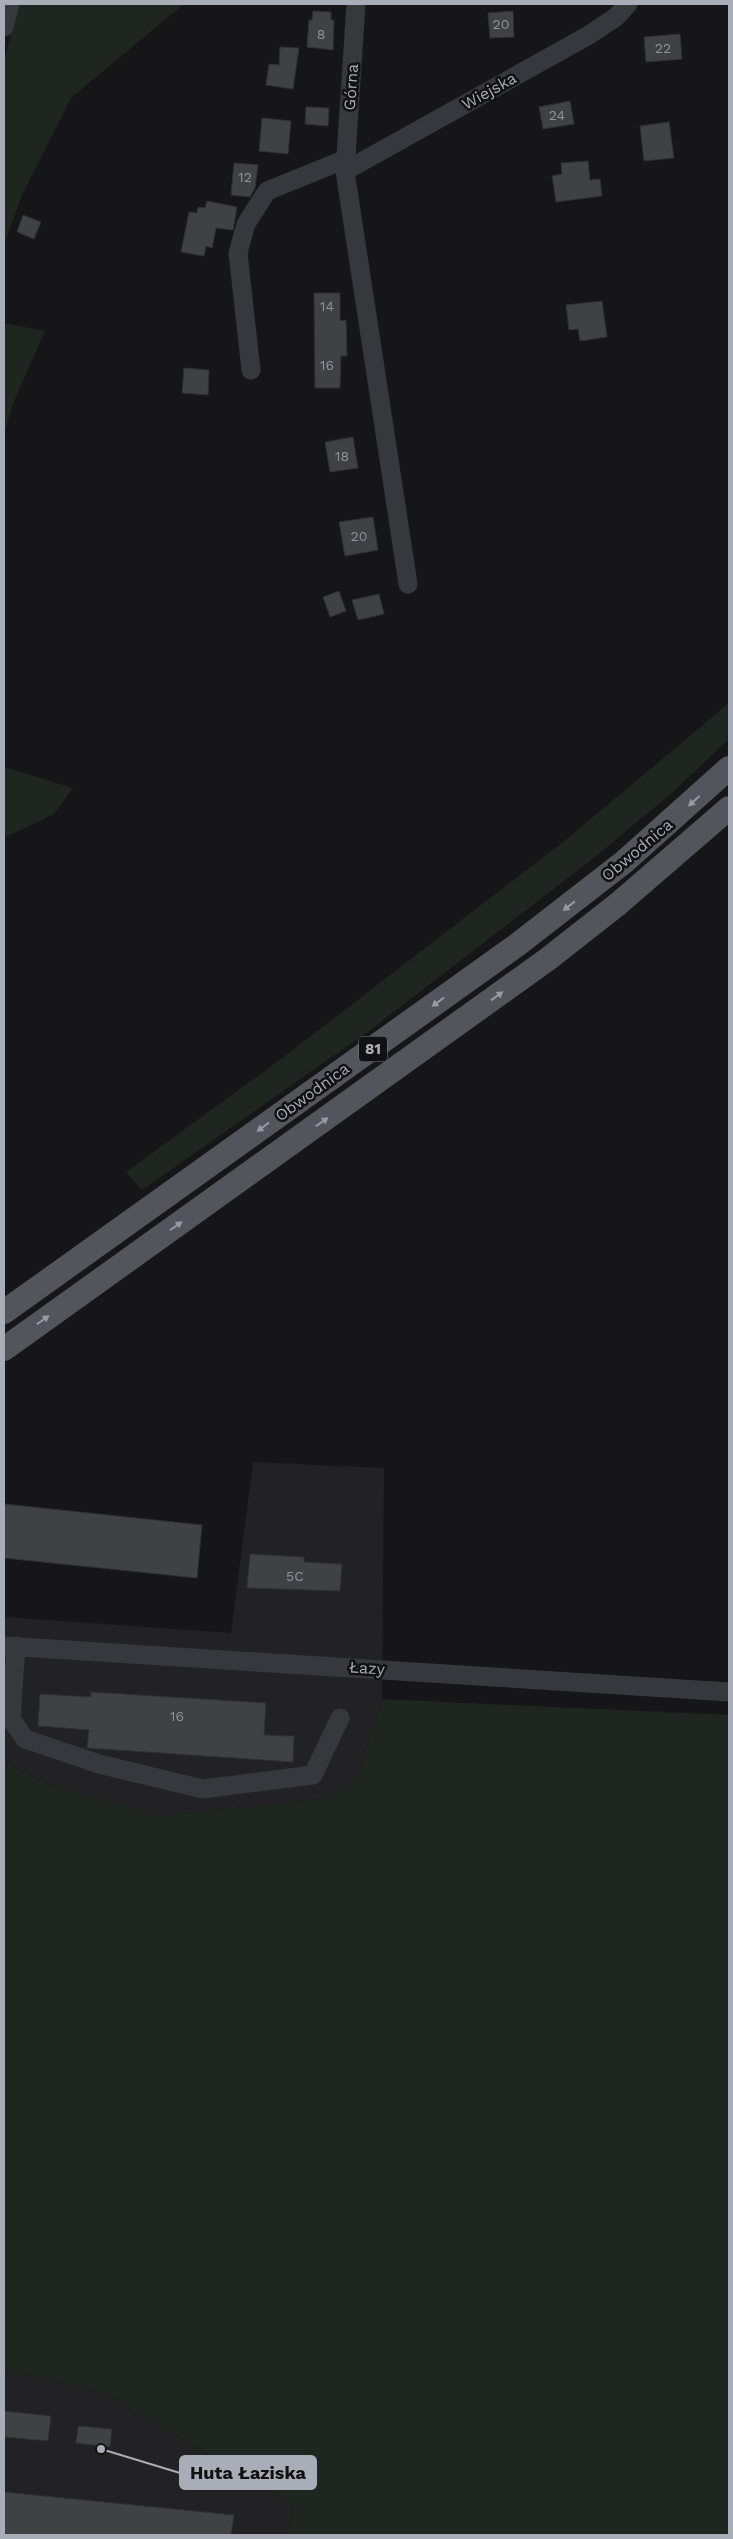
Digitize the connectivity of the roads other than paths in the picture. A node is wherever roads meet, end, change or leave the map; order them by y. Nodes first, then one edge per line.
1 (10, 4) edge
2 (356, 4) edge
3 (628, 4) edge
4 (4, 27) edge
5 (346, 165) junction
6 (251, 370) dead end
7 (408, 584) dead end
8 (729, 768) edge
9 (729, 808) edge
10 (4, 1312) edge
11 (4, 1349) edge
12 (10, 1646) edge
13 (729, 1692) edge
14 (340, 1718) dead end

1 - 4 street
2 - 5 street, Górna
3 - 5 street, Wiejska
5 - 6 street, Wiejska
5 - 7 street, Górna
8 -> 10 main road, Obwodnica / 81
11 -> 9 main road, Obwodnica / 81
12 - 13 street, Łazy
12 - 14 street

